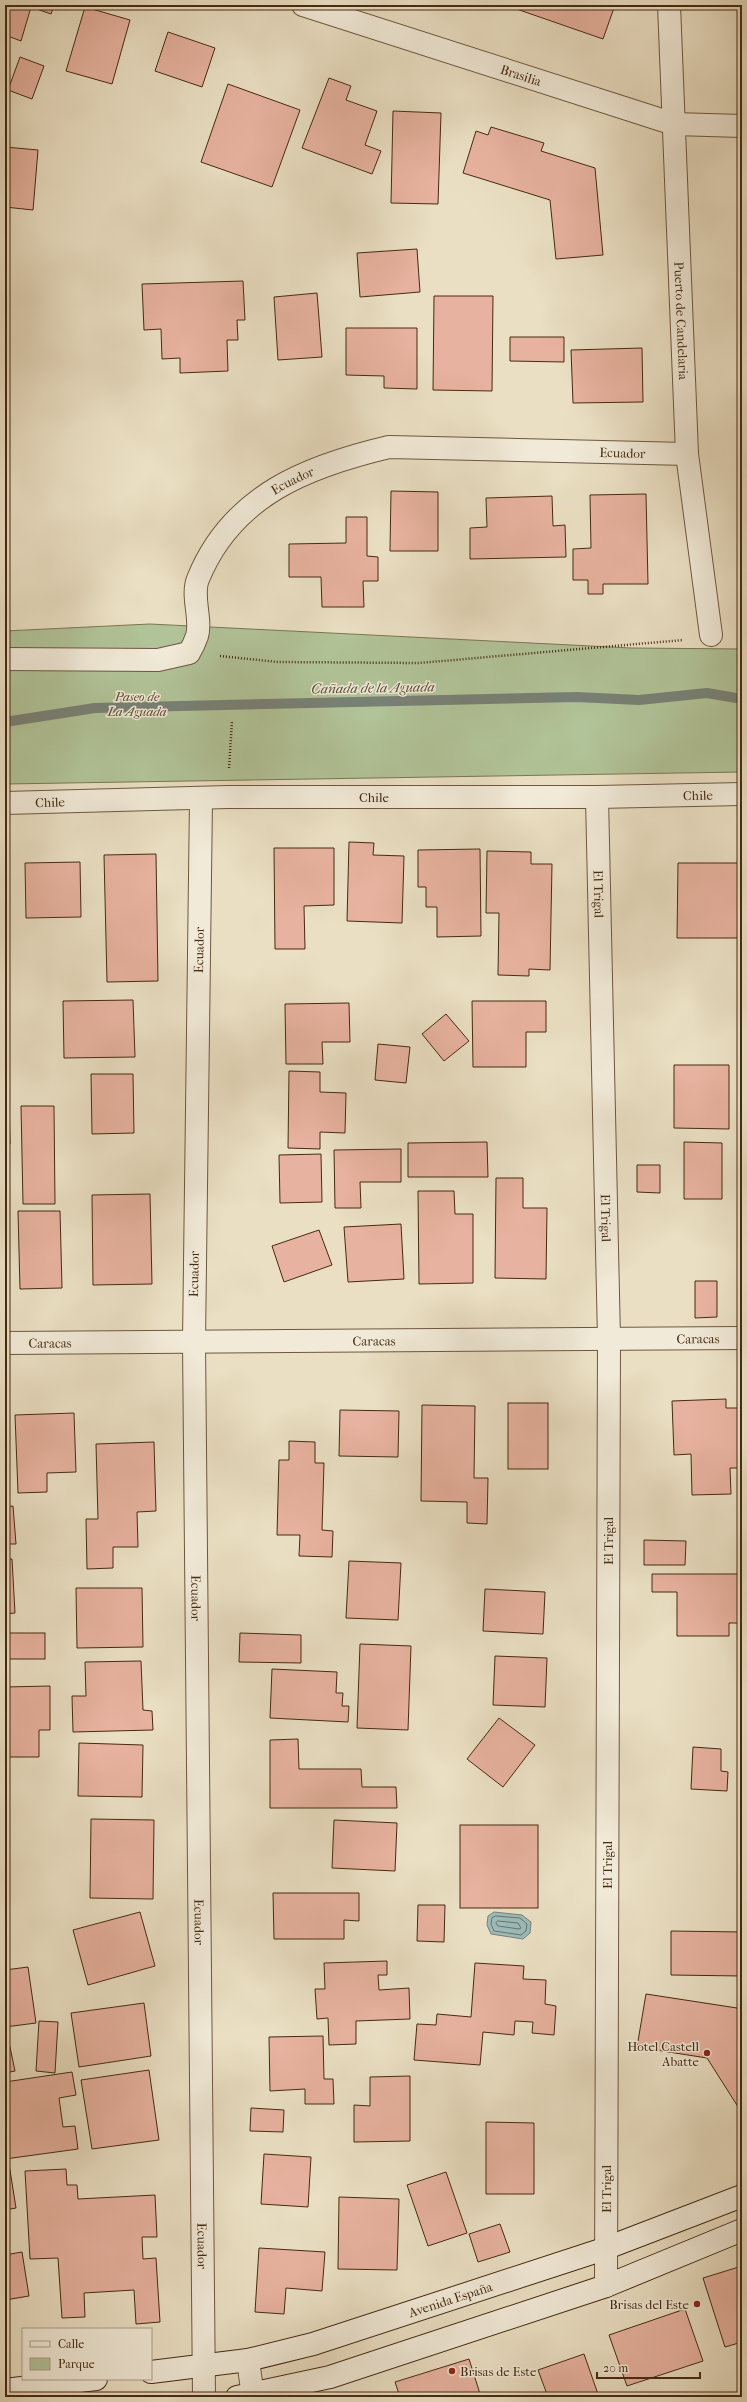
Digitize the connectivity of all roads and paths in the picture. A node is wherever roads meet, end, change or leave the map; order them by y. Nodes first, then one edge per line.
1 (303, 5) edge
2 (669, 5) edge
3 (674, 124) junction
4 (742, 126) edge
5 (687, 454) junction
6 (711, 635) joint
7 (189, 653) junction
8 (5, 659) edge
9 (232, 721) dead end
10 (742, 794) edge
11 (228, 797) junction
12 (597, 797) junction
13 (201, 799) junction
14 (5, 803) edge
15 (742, 1338) edge
16 (609, 1339) junction
17 (194, 1342) junction
18 (5, 1343) edge
19 (742, 2196) edge
20 (742, 2230) edge
21 (604, 2249) junction
22 (606, 2286) junction
23 (248, 2360) junction
24 (203, 2366) junction
25 (152, 2372) edge
26 (88, 2380) edge
27 (5, 2390) edge
28 (247, 2396) edge
29 (204, 2397) edge

1 - 3 street, Brasilia
2 - 3 street, Puerto de Candelaria
3 - 4 street, Brasilia
3 - 5 street, Puerto de Candelaria
5 - 6 street, Puerto de Candelaria
5 - 7 street, Ecuador
6 - 7 path
7 - 8 street
9 - 11 path
10 - 12 street, Chile
11 - 12 street, Chile
11 - 13 street, Chile
12 - 16 street, El Trigal
13 - 14 street, Chile
13 - 17 street, Ecuador
15 - 16 street, Caracas
16 - 17 street, Caracas
16 - 21 street, El Trigal
17 - 18 street, Caracas
17 - 24 street, Ecuador
19 - 21 street, Avenida España
20 - 22 street
21 - 22 street, El Trigal
21 - 23 street, Avenida España
22 - 28 street
23 - 24 street, Avenida España
23 - 28 street
24 - 25 street, Avenida España
24 - 29 street, Ecuador
26 - 27 street

